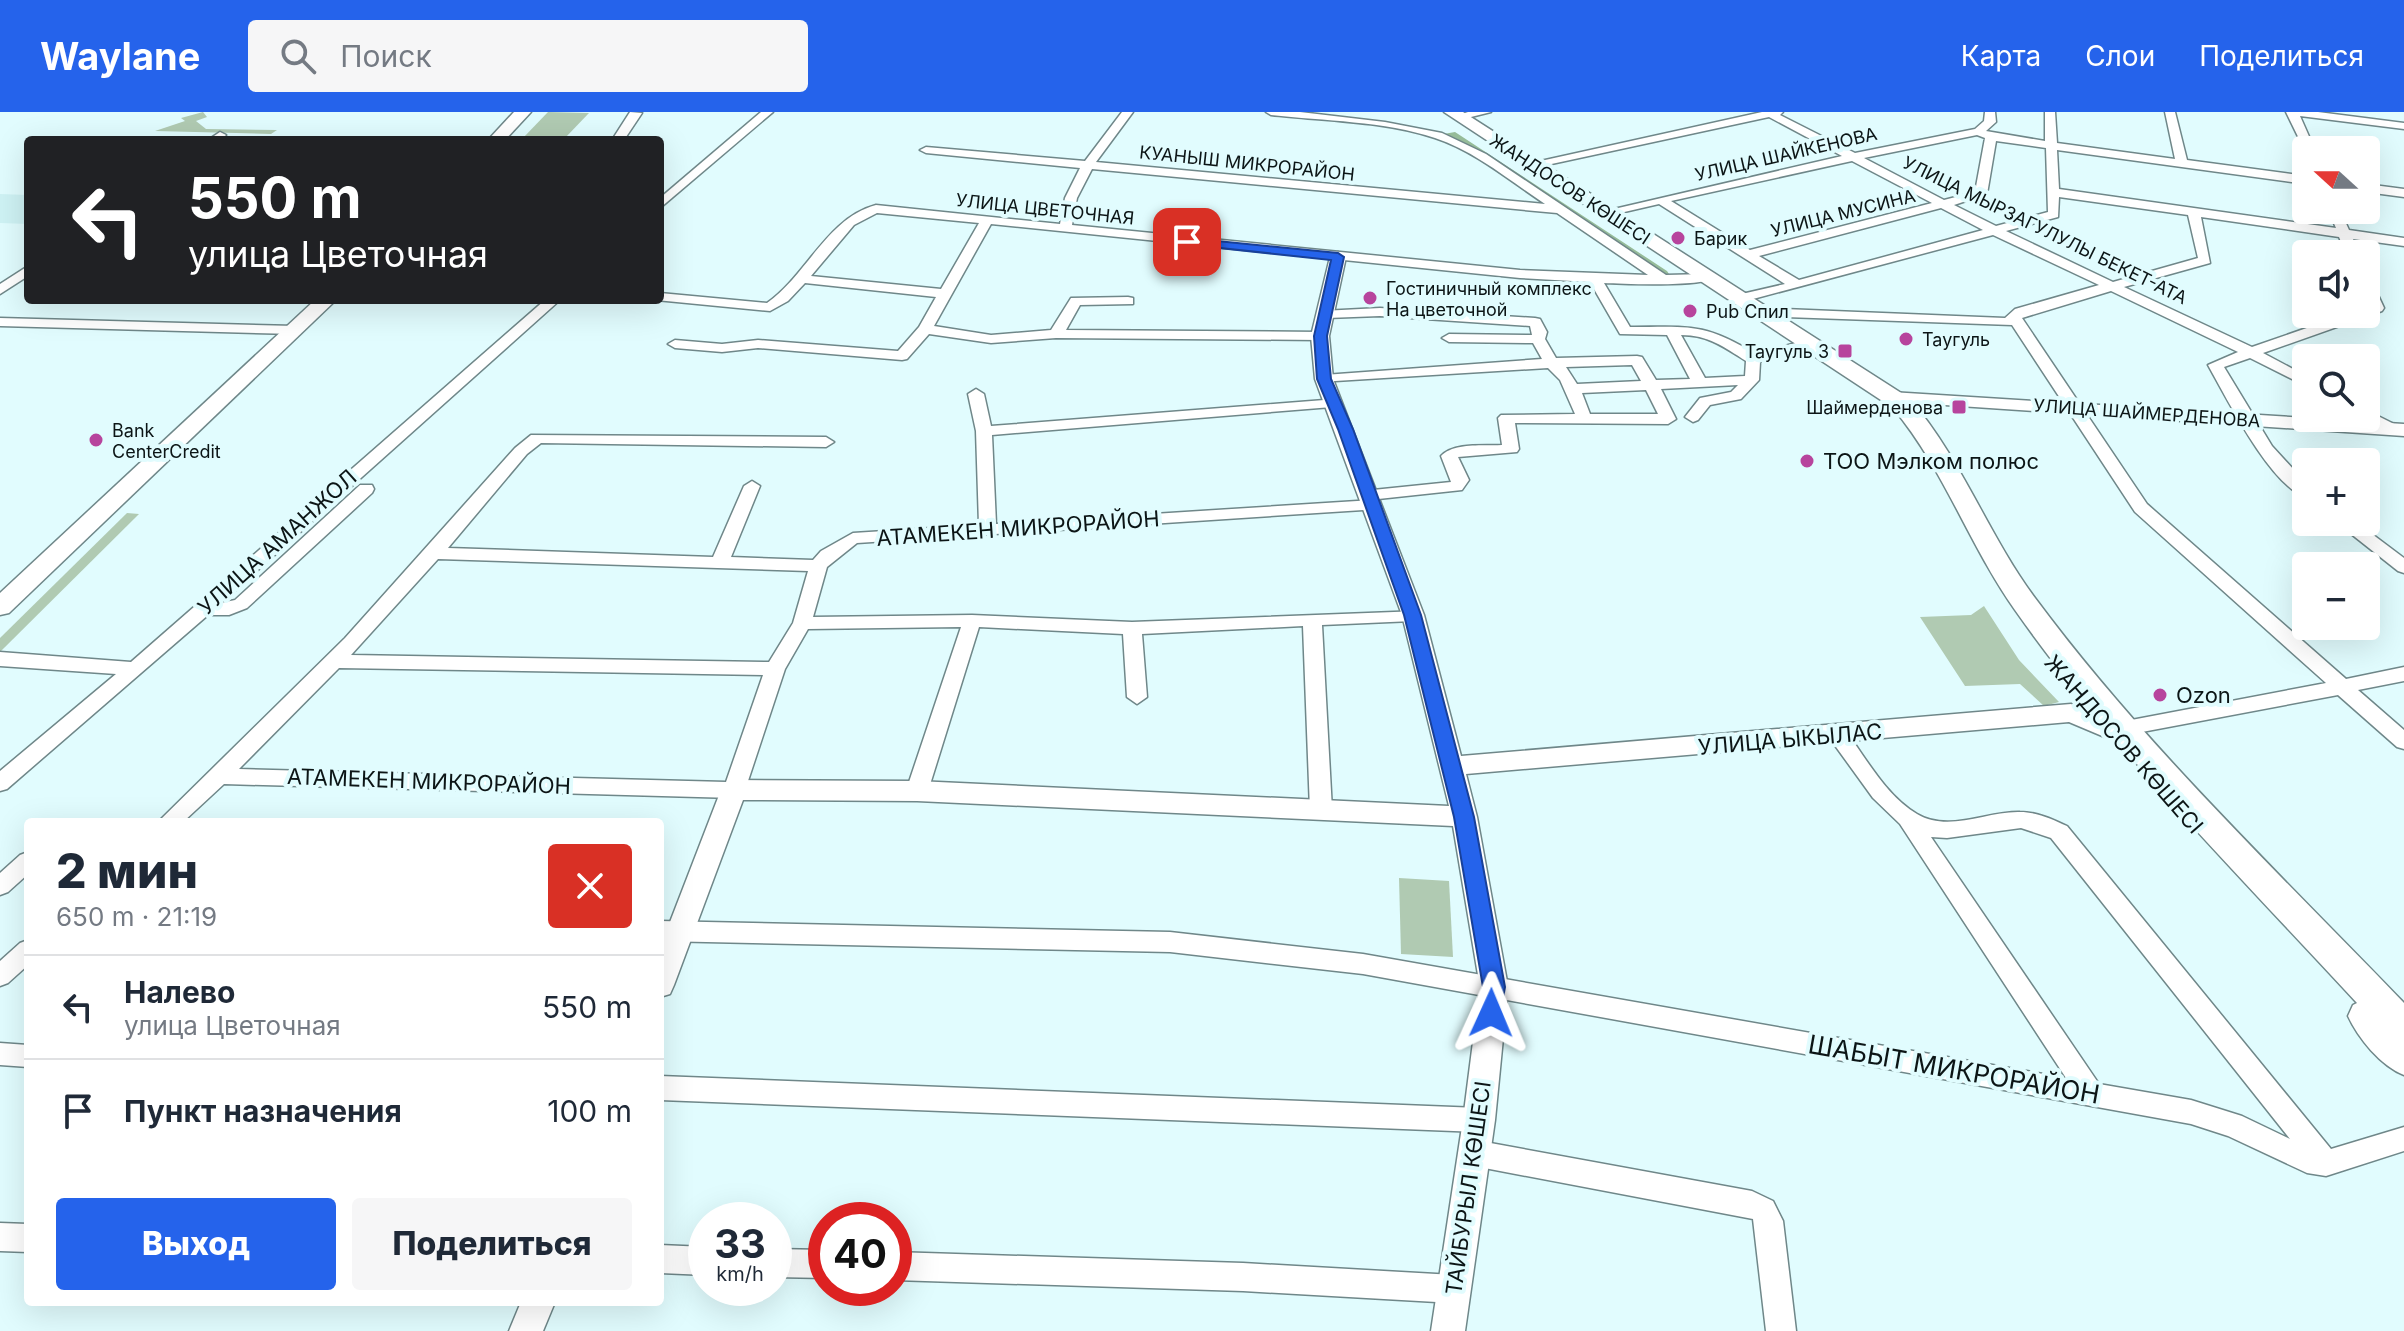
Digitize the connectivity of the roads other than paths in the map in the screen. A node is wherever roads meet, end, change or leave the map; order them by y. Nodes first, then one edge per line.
1 (523, 112) edge
2 (635, 112) edge
3 (768, 112) edge
4 (1128, 112) edge
5 (1271, 112) edge
6 (1990, 112) edge
7 (2050, 112) edge
8 (2170, 112) edge
9 (2292, 112) edge
10 (1772, 113) edge
11 (1456, 115) edge
12 (1481, 120) edge
13 (2404, 126) edge
14 (1984, 134) junction
15 (1438, 135) junction
16 (500, 136) edge
17 (621, 136) edge
18 (2303, 136) edge
19 (2052, 145) junction
20 (926, 150) dead end
21 (1854, 157) junction
22 (2182, 163) junction
23 (1533, 164) junction
24 (1090, 165) junction
25 (2292, 178) edge
26 (2380, 190) edge
27 (2053, 191) junction
28 (2404, 193) edge
29 (664, 201) edge
30 (1662, 201) junction
31 (1946, 206) junction
32 (1565, 210) junction
33 (1607, 212) junction
34 (2194, 212) junction
35 (987, 221) junction
36 (2340, 224) edge
37 (1066, 229) junction
38 (1993, 229) junction
39 (2344, 233) junction
40 (2347, 240) edge
41 (2404, 242) edge
42 (1748, 255) junction
43 (1338, 257) junction
44 (24, 273) edge
45 (1706, 278) junction
46 (801, 279) junction
47 (1595, 279) junction
48 (1664, 280) junction
49 (1797, 285) junction
50 (2113, 286) junction
51 (0, 290) edge
52 (945, 294) junction
53 (664, 297) edge
54 (1738, 299) junction
55 (1128, 301) dead end
56 (322, 304) edge
57 (548, 304) edge
58 (1759, 312) junction
59 (1327, 314) junction
60 (2014, 317) junction
61 (0, 322) edge
62 (2318, 328) edge
63 (925, 329) junction
64 (295, 330) junction
65 (1672, 331) junction
66 (1056, 334) junction
67 (1320, 336) junction
68 (1449, 338) dead end
69 (1538, 339) junction
70 (675, 344) dead end
71 (1807, 344) junction
72 (2248, 351) junction
73 (1753, 359) junction
74 (1551, 363) junction
75 (2292, 375) edge
76 (1324, 379) junction
77 (1752, 380) junction
78 (1699, 381) junction
79 (1651, 385) junction
80 (1571, 389) junction
81 (976, 394) dead end
82 (1332, 402) junction
83 (1909, 403) junction
84 (2077, 408) junction
85 (1693, 417) dead end
86 (2247, 419) junction
87 (1585, 420) junction
88 (2380, 421) edge
89 (2401, 429) edge
90 (984, 431) junction
91 (826, 442) dead end
92 (2292, 480) edge
93 (752, 486) dead end
94 (366, 489) dead end
95 (1371, 500) junction
96 (988, 530) junction
97 (2363, 536) edge
98 (436, 553) junction
99 (720, 562) junction
100 (818, 566) junction
101 (2404, 567) edge
102 (0, 607) edge
103 (202, 609) junction
104 (1413, 615) junction
105 (1312, 619) junction
106 (972, 621) junction
107 (802, 623) junction
108 (1132, 628) junction
109 (0, 659) edge
110 (335, 661) junction
111 (135, 669) junction
112 (775, 669) junction
113 (2404, 674) edge
114 (2342, 686) junction
115 (1137, 697) dead end
116 (2116, 729) junction
117 (1838, 735) junction
118 (2404, 742) edge
119 (1451, 766) junction
120 (220, 776) junction
121 (0, 783) edge
122 (734, 790) junction
123 (917, 791) junction
124 (1321, 810) junction
125 (1464, 817) junction
126 (173, 818) edge
127 (1908, 819) junction
128 (24, 865) edge
129 (0, 886) edge
130 (671, 931) edge
131 (24, 954) edge
132 (664, 965) edge
133 (0, 976) edge
134 (1494, 987) junction
135 (2404, 1028) edge
136 (0, 1054) edge
137 (24, 1056) edge
138 (2404, 1058) edge
139 (664, 1088) edge
140 (2091, 1094) junction
141 (1479, 1120) junction
142 (2404, 1139) edge
143 (1474, 1153) junction
144 (2326, 1163) junction
145 (0, 1237) edge
146 (24, 1238) edge
147 (664, 1259) edge
148 (688, 1260) edge
149 (912, 1267) edge
150 (1454, 1289) junction
151 (536, 1306) edge
152 (526, 1331) edge
153 (1448, 1331) edge
154 (1781, 1331) edge

1 - 16 main road
2 - 17 street
3 - 29 street
4 - 24 street
5 - 15 street
6 - 14 street, УЛИЦА МУСИНА
7 - 19 street
8 - 22 street
9 - 13 street
9 - 18 street
10 - 21 street, УЛИЦА МЫРЗАГУЛУЛЫ БЕКЕТ-АТА
10 - 23 street
11 - 12 main road, ЖАНДОСОВ КӨШЕСІ
12 - 15 street
12 - 23 main road, ЖАНДОСОВ КӨШЕСІ
14 - 19 street, УЛИЦА ШАЙКЕНОВА
14 - 21 street, УЛИЦА ШАЙКЕНОВА
14 - 31 street, УЛИЦА МУСИНА
15 - 32 street
19 - 22 street, УЛИЦА ШАЙКЕНОВА
19 - 27 street
20 - 24 street, КУАНЫШ МИКРОРАЙОН
21 - 30 street, УЛИЦА ШАЙКЕНОВА
21 - 31 street, УЛИЦА МЫРЗАГУЛУЛЫ БЕКЕТ-АТА
22 - 25 street, УЛИЦА ШАЙКЕНОВА
23 - 33 main road, ЖАНДОСОВ КӨШЕСІ
24 - 32 street, КУАНЫШ МИКРОРАЙОН
24 - 37 street
26 - 28 street
27 - 34 street
27 - 38 street
30 - 33 street, УЛИЦА ШАЙКЕНОВА
30 - 42 street
31 - 38 street, УЛИЦА МЫРЗАГУЛУЛЫ БЕКЕТ-АТА
31 - 42 street, УЛИЦА МУСИНА
32 - 48 street
33 - 45 main road, ЖАНДОСОВ КӨШЕСІ
34 - 39 street
34 - 50 street
35 - 37 street, УЛИЦА ЦВЕТОЧНАЯ
35 - 46 street, УЛИЦА ЦВЕТОЧНАЯ
35 - 52 street
36 - 39 street
37 - 43 street, УЛИЦА ЦВЕТОЧНАЯ
38 - 49 street
38 - 50 street, УЛИЦА МЫРЗАГУЛУЛЫ БЕКЕТ-АТА
39 - 40 street
39 - 41 street
42 - 49 street
43 - 47 street, УЛИЦА ЦВЕТОЧНАЯ
43 - 59 street, ТАЙБУРЫЛ КӨШЕСІ
44 - 51 street
45 - 48 street, УЛИЦА ЦВЕТОЧНАЯ
45 - 54 main road, ЖАНДОСОВ КӨШЕСІ
46 - 52 street
46 - 53 street, УЛИЦА ЦВЕТОЧНАЯ
47 - 48 street, УЛИЦА ЦВЕТОЧНАЯ
47 - 65 street
49 - 54 street
50 - 60 street
50 - 72 street, УЛИЦА МЫРЗАГУЛУЛЫ БЕКЕТ-АТА
52 - 63 street
54 - 58 main road, ЖАНДОСОВ КӨШЕСІ
55 - 66 street
56 - 64 main road
57 - 103 street, УЛИЦА АМАНЖОЛ
58 - 60 street
58 - 71 main road, ЖАНДОСОВ КӨШЕСІ
59 - 67 street, ТАЙБУРЫЛ КӨШЕСІ
59 - 69 street
60 - 84 street
61 - 64 street
62 - 72 street
63 - 66 street
63 - 70 street
64 - 102 main road
65 - 73 street
65 - 78 street
66 - 67 street
67 - 76 street, ТАЙБУРЫЛ КӨШЕСІ
68 - 69 street
69 - 74 street
71 - 73 street
71 - 83 main road, ЖАНДОСОВ КӨШЕСІ
72 - 75 street, УЛИЦА МЫРЗАГУЛУЛЫ БЕКЕТ-АТА
72 - 86 street
73 - 77 street
74 - 76 street
74 - 79 street
74 - 80 street
76 - 82 street, ТАЙБУРЫЛ КӨШЕСІ
77 - 78 street
77 - 85 street
78 - 79 street
79 - 80 street
79 - 87 street
80 - 87 street
81 - 90 street
82 - 90 street
82 - 95 street, ТАЙБУРЫЛ КӨШЕСІ
83 - 84 street, УЛИЦА ШАЙМЕРДЕНОВА
83 - 116 main road, ЖАНДОСОВ КӨШЕСІ
84 - 86 street, УЛИЦА ШАЙМЕРДЕНОВА
84 - 114 street
86 - 89 street, УЛИЦА ШАЙМЕРДЕНОВА
86 - 92 street
87 - 95 street, АТАМЕКЕН МИКРОРАЙОН
88 - 89 street
90 - 96 street
91 - 98 street
93 - 99 street
94 - 103 street
95 - 96 street, АТАМЕКЕН МИКРОРАЙОН
95 - 104 street, ТАЙБУРЫЛ КӨШЕСІ
96 - 100 street, АТАМЕКЕН МИКРОРАЙОН
97 - 101 street
98 - 99 street
98 - 110 street
99 - 100 street
100 - 107 street
103 - 111 street, УЛИЦА АМАНЖОЛ
104 - 105 street
104 - 119 street, ТАЙБУРЫЛ КӨШЕСІ
105 - 108 street
105 - 124 street
106 - 107 street
106 - 108 street
106 - 123 street
107 - 112 street
108 - 115 street
109 - 111 street
110 - 112 street
110 - 120 street
111 - 121 street, УЛИЦА АМАНЖОЛ
112 - 122 street
113 - 114 street
114 - 116 street
114 - 118 street
116 - 117 street, УЛИЦА ЫКЫЛАС
116 - 135 main road, ЖАНДОСОВ КӨШЕСІ
116 - 138 main road, ЖАНДОСОВ КӨШЕСІ
117 - 119 street, УЛИЦА ЫКЫЛАС
117 - 127 street
119 - 125 street, ТАЙБУРЫЛ КӨШЕСІ
120 - 122 street, АТАМЕКЕН МИКРОРАЙОН
120 - 126 street
122 - 123 street, АТАМЕКЕН МИКРОРАЙОН
122 - 130 street
123 - 124 street, АТАМЕКЕН МИКРОРАЙОН
124 - 125 street, АТАМЕКЕН МИКРОРАЙОН
125 - 134 street, ТАЙБУРЫЛ КӨШЕСІ
127 - 140 street
127 - 144 street
128 - 129 street
130 - 132 street
130 - 134 street, ШАБЫТ МИКРОРАЙОН
131 - 133 street
134 - 140 street, ШАБЫТ МИКРОРАЙОН
134 - 141 street, ТАЙБУРЫЛ КӨШЕСІ
136 - 137 street
139 - 141 street
140 - 144 street, ШАБЫТ МИКРОРАЙОН
141 - 143 street, ТАЙБУРЫЛ КӨШЕСІ
142 - 144 street
143 - 150 street, ТАЙБУРЫЛ КӨШЕСІ
143 - 154 street
145 - 146 street
147 - 148 street
149 - 150 street
150 - 153 street, ТАЙБУРЫЛ КӨШЕСІ
151 - 152 street

